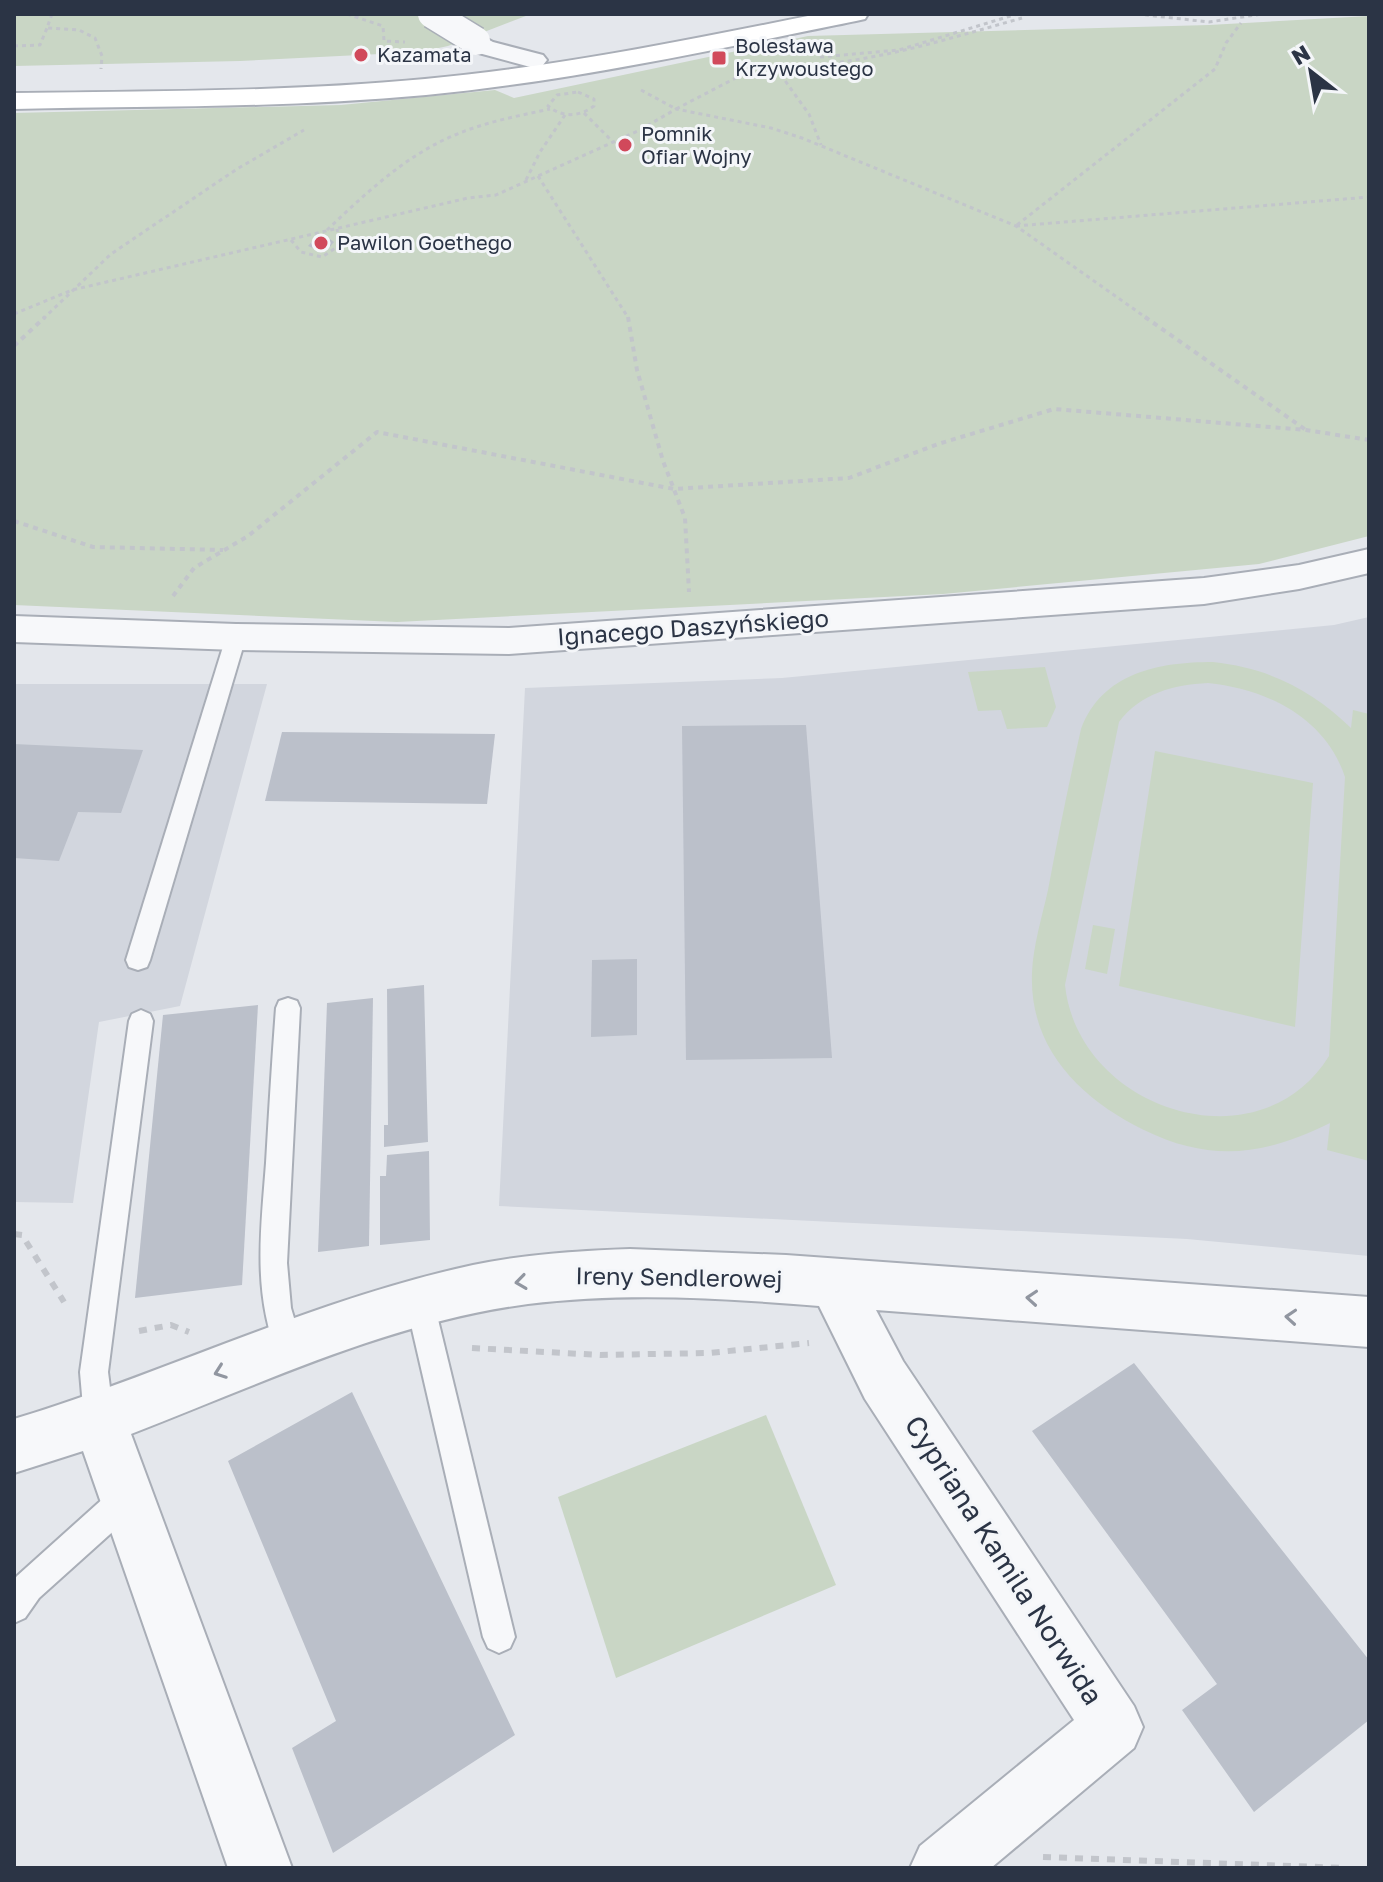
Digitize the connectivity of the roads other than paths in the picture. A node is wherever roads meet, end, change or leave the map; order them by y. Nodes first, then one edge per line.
1 (432, 14) edge
2 (773, 14) edge
3 (856, 14) edge
4 (477, 52) junction
5 (14, 87) edge
6 (14, 101) edge
7 (1369, 561) edge
8 (14, 629) edge
9 (236, 637) junction
10 (138, 960) dead end
11 (288, 1008) dead end
12 (141, 1021) dead end
13 (846, 1307) junction
14 (1369, 1322) edge
15 (424, 1323) junction
16 (289, 1348) junction
17 (99, 1419) junction
18 (14, 1446) edge
19 (127, 1498) junction
20 (14, 1607) edge
21 (499, 1637) dead end
22 (260, 1868) edge
23 (942, 1868) edge

1 - 4 street, bridge
2 - 4 main road
3 - 6 main road
4 - 5 main road
7 - 9 street, Ignacego Daszyńskiego
8 - 9 street, Ignacego Daszyńskiego
9 - 10 lane
11 - 16 lane
12 - 17 lane
14 -> 13 street, Ireny Sendlerowej
13 -> 15 street, Ireny Sendlerowej
13 - 23 street, Cypriana Kamila Norwida
15 - 16 street, Ireny Sendlerowej
15 - 21 lane
16 -> 17 street, Ireny Sendlerowej
17 - 18 street, Ireny Sendlerowej
17 - 19 street
19 - 20 lane
19 - 22 street

